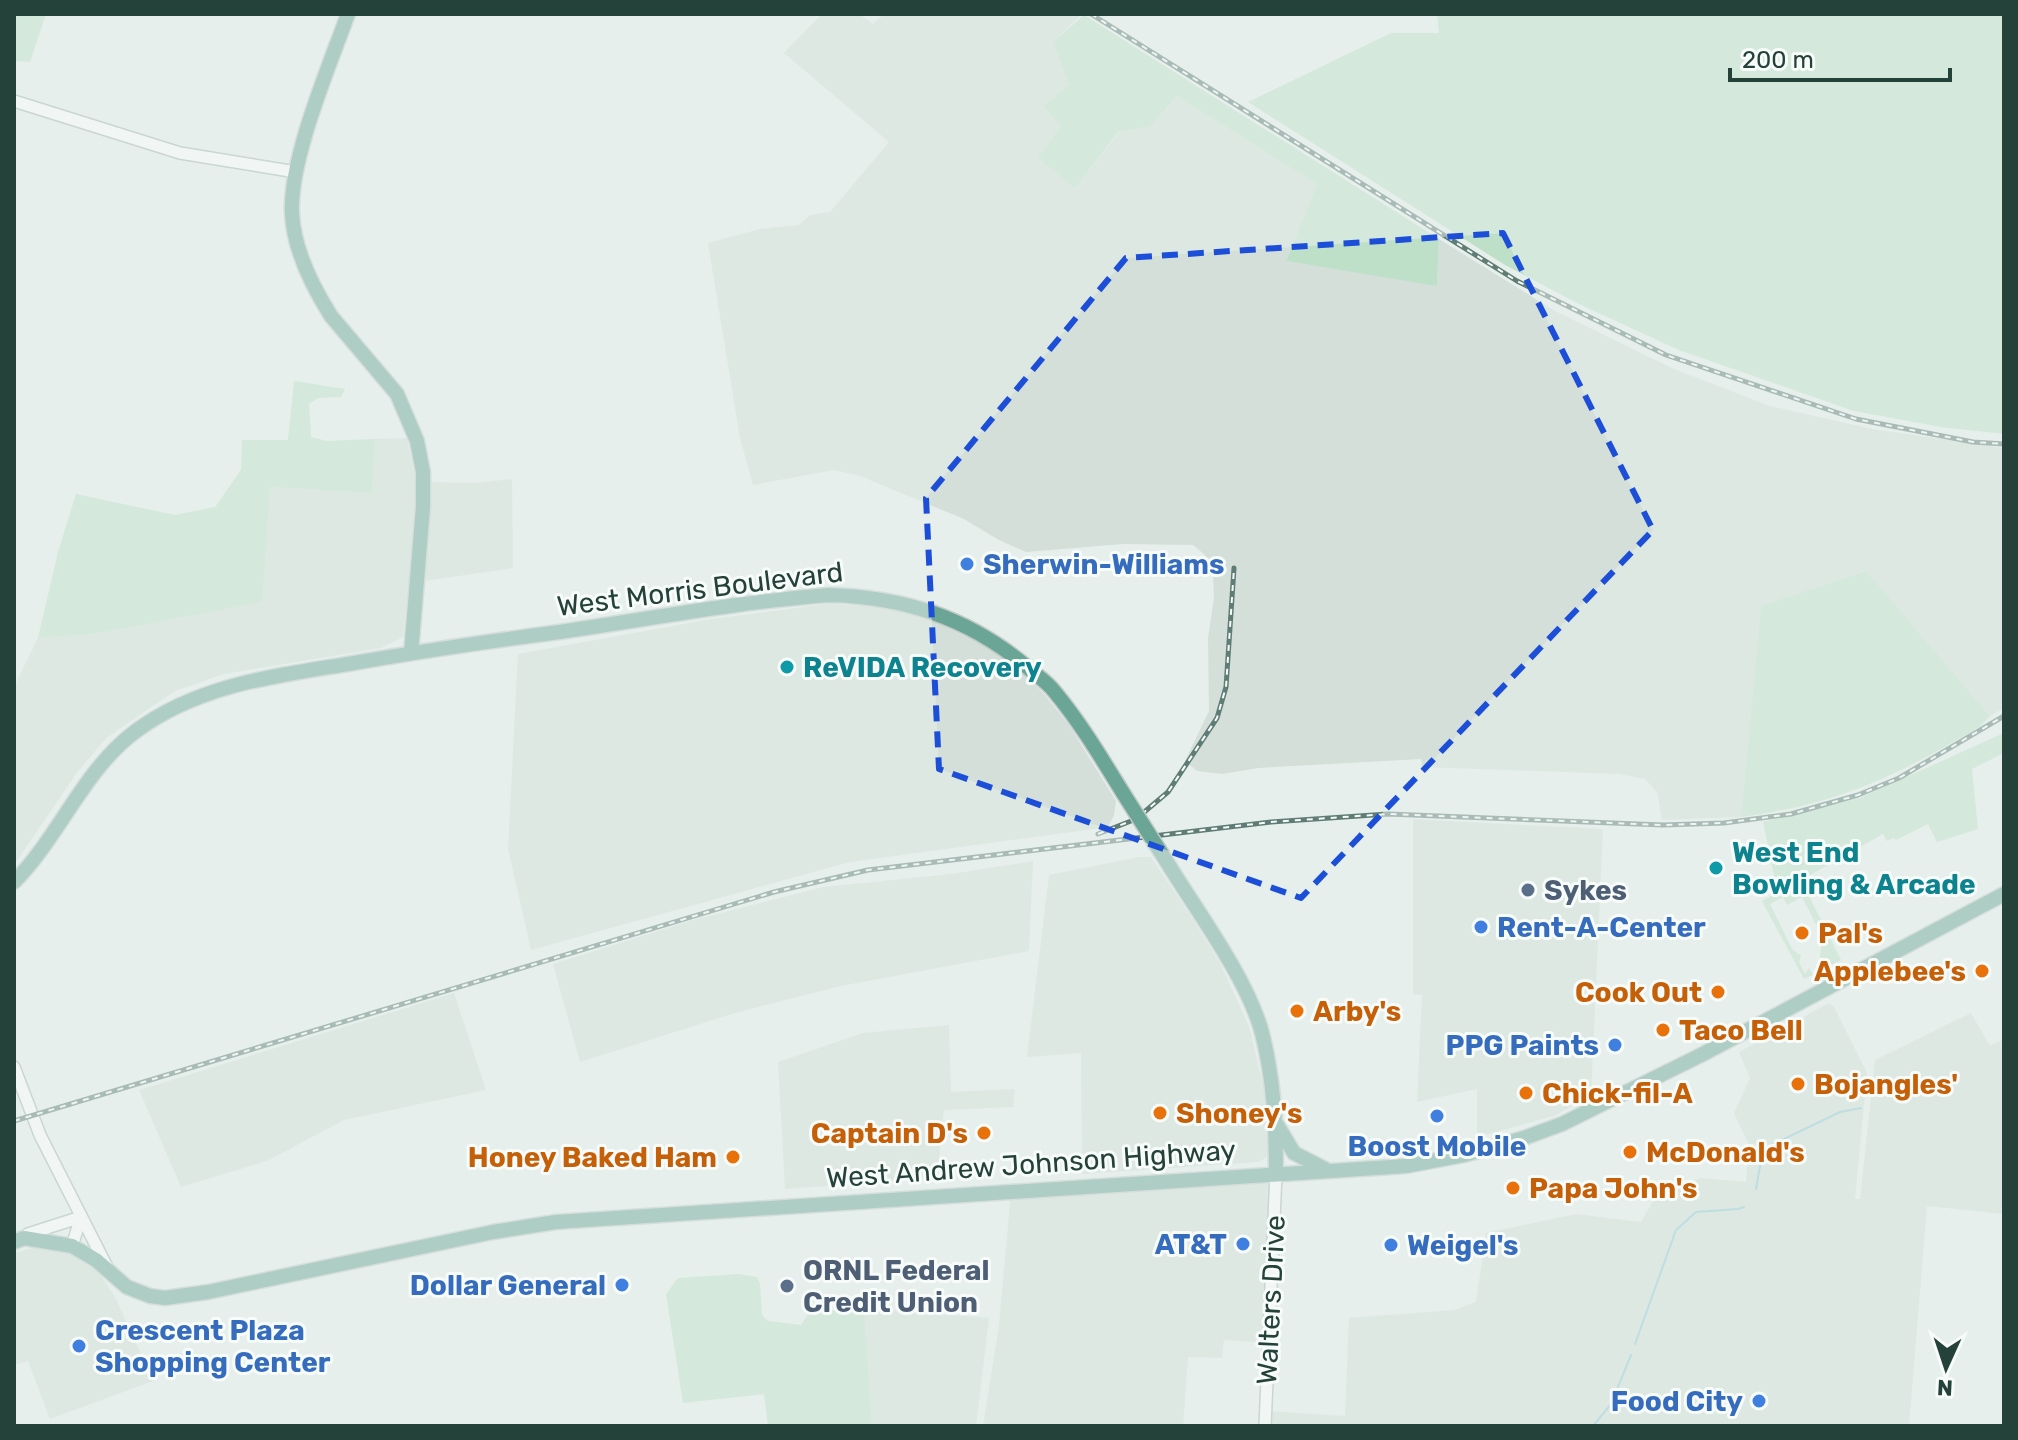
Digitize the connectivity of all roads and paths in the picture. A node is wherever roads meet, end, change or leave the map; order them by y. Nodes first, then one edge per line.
1 (348, 14) edge
2 (14, 101) edge
3 (296, 172) junction
4 (411, 653) junction
5 (14, 882) edge
6 (2004, 894) edge
7 (14, 1067) edge
8 (1276, 1123) junction
9 (1329, 1170) junction
10 (1276, 1173) junction
11 (81, 1217) junction
12 (19, 1240) edge
13 (72, 1246) junction
14 (111, 1274) junction
15 (1265, 1426) edge

1 - 3 main road
2 - 3 street
3 - 4 main road
4 - 5 main road, West Morris Boulevard
4 - 8 main road, West Morris Boulevard, bridge
6 - 9 main road, West Andrew Johnson Highway
7 - 11 street
8 - 9 main road
8 - 10 main road, West Morris Boulevard
9 - 10 main road, West Andrew Johnson Highway
10 - 14 main road, West Andrew Johnson Highway
10 - 15 street, Walters Drive
11 - 12 street
11 - 13 street
11 - 14 street
12 - 13 main road, West Andrew Johnson Highway
13 - 14 main road, West Andrew Johnson Highway

